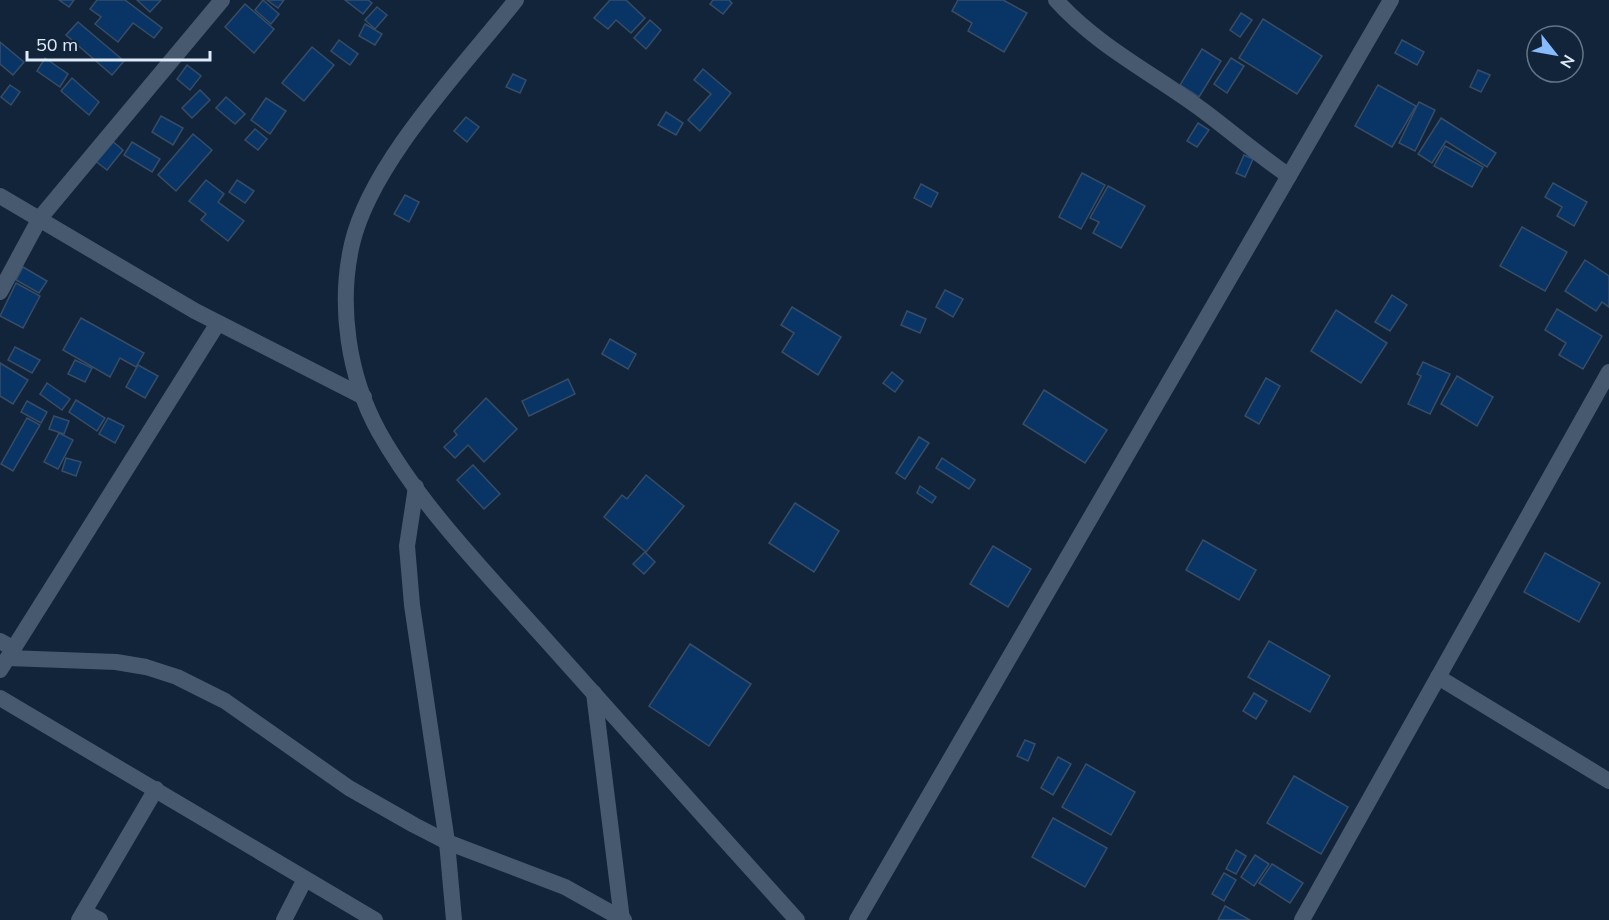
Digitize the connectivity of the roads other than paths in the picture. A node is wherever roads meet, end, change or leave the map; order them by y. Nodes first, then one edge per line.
1 (222, 0) edge
2 (516, 0) edge
3 (1056, 0) edge
4 (1391, 0) edge
5 (1289, 176) junction
6 (0, 196) edge
7 (40, 218) junction
8 (0, 292) edge
9 (218, 323) junction
10 (1609, 372) edge
11 (364, 396) junction
12 (416, 487) junction
13 (5, 654) edge
14 (1438, 677) junction
15 (594, 693) junction
16 (0, 698) edge
17 (1609, 781) edge
18 (156, 789) junction
19 (447, 842) junction
20 (305, 879) junction
21 (82, 916) edge
22 (100, 920) edge
23 (284, 920) edge
24 (375, 920) edge
25 (454, 920) edge
26 (623, 920) edge
27 (797, 920) edge
28 (857, 920) edge
29 (1302, 920) edge

1 - 7 street
2 - 11 street
3 - 5 street
4 - 5 street
5 - 28 street
6 - 7 street
7 - 8 street
7 - 9 street
9 - 11 street
9 - 13 street
10 - 14 street
11 - 12 street
12 - 15 street
12 - 19 street
13 - 19 street
14 - 17 street
14 - 29 street
15 - 26 street
15 - 27 street
16 - 18 street
18 - 20 street
18 - 21 street
19 - 25 street
19 - 26 street
20 - 23 street
20 - 24 street
21 - 22 street

